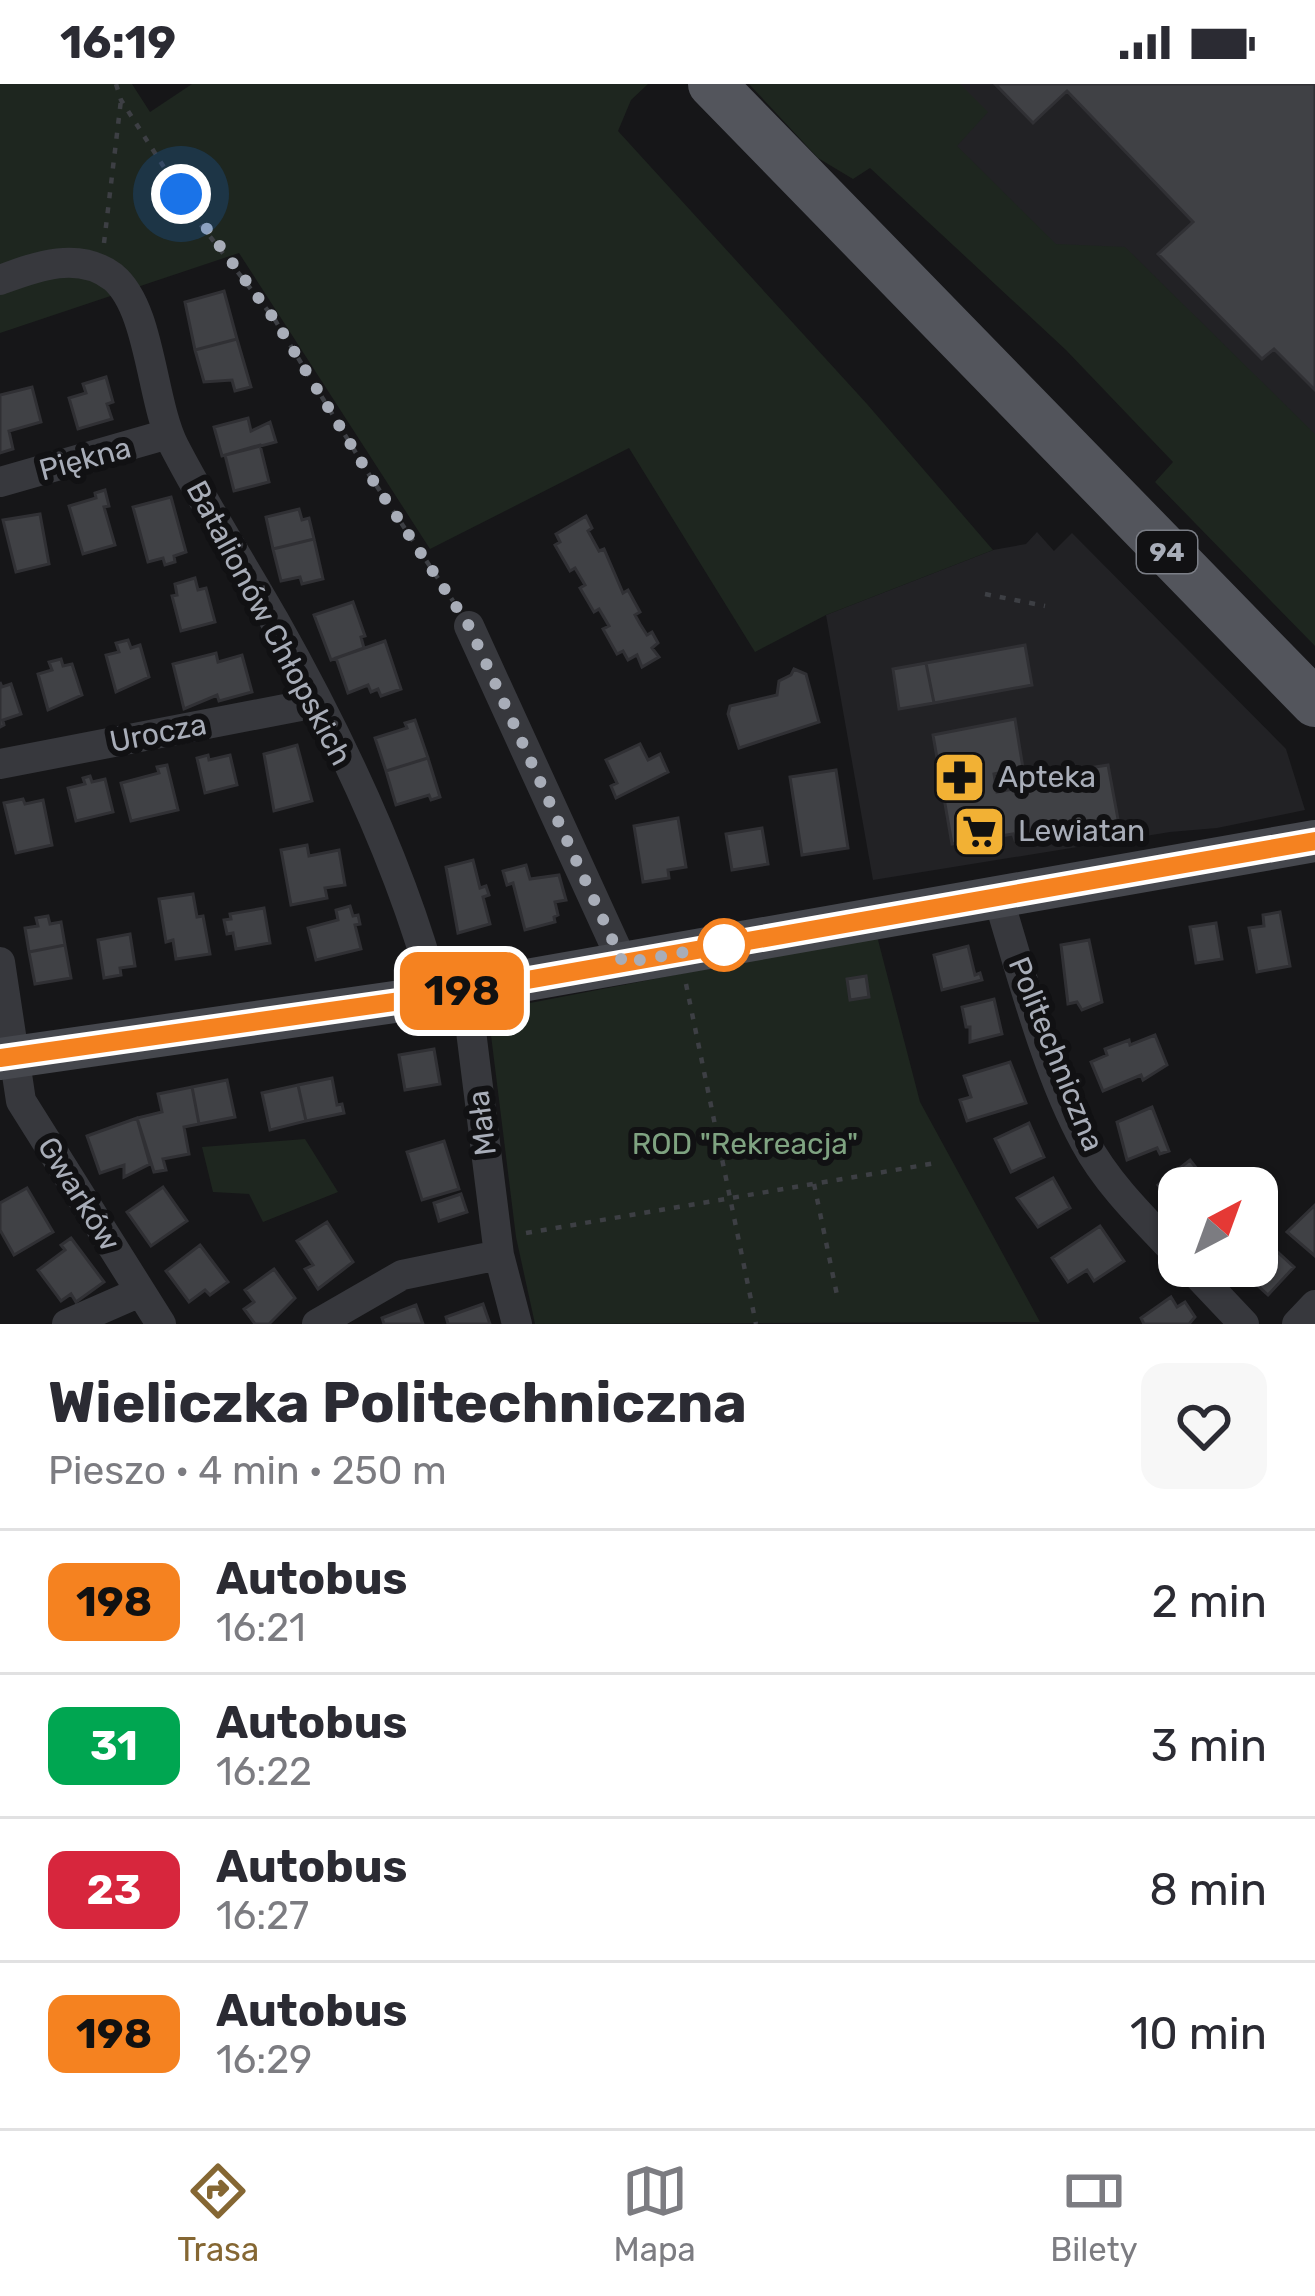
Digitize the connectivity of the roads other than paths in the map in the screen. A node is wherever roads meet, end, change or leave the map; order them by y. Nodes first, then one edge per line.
1 (712, 84) edge
2 (0, 280) edge
3 (168, 434) junction
4 (0, 482) edge
5 (469, 626) road end
6 (316, 703) junction
7 (1315, 703) edge
8 (0, 764) edge
9 (1315, 841) edge
10 (998, 897) junction
11 (0, 962) edge
12 (623, 963) junction
13 (451, 993) junction
14 (6, 1058) edge
15 (1158, 1233) edge
16 (497, 1247) junction
17 (1209, 1287) edge
18 (140, 1292) junction
19 (1315, 1305) edge
20 (68, 1324) edge
21 (161, 1324) edge
22 (317, 1324) edge
23 (517, 1324) edge
24 (1244, 1324) edge
25 (1297, 1324) edge

1 - 7 main road, 94
2 - 3 street, Batalionów Chłopskich
3 - 4 street, Piękna
3 - 6 street, Batalionów Chłopskich
5 - 12 street
6 - 8 street, Urocza
6 - 13 street, Batalionów Chłopskich
9 - 10 street
10 - 12 street
10 - 15 street, Politechniczna
11 - 14 street, Gwarków
12 - 13 street
13 - 14 street
13 - 16 street, Mała
14 - 18 street, Gwarków
16 - 22 street
16 - 23 street, Mała
17 - 24 street
18 - 20 street
18 - 21 street, Gwarków
19 - 25 street

